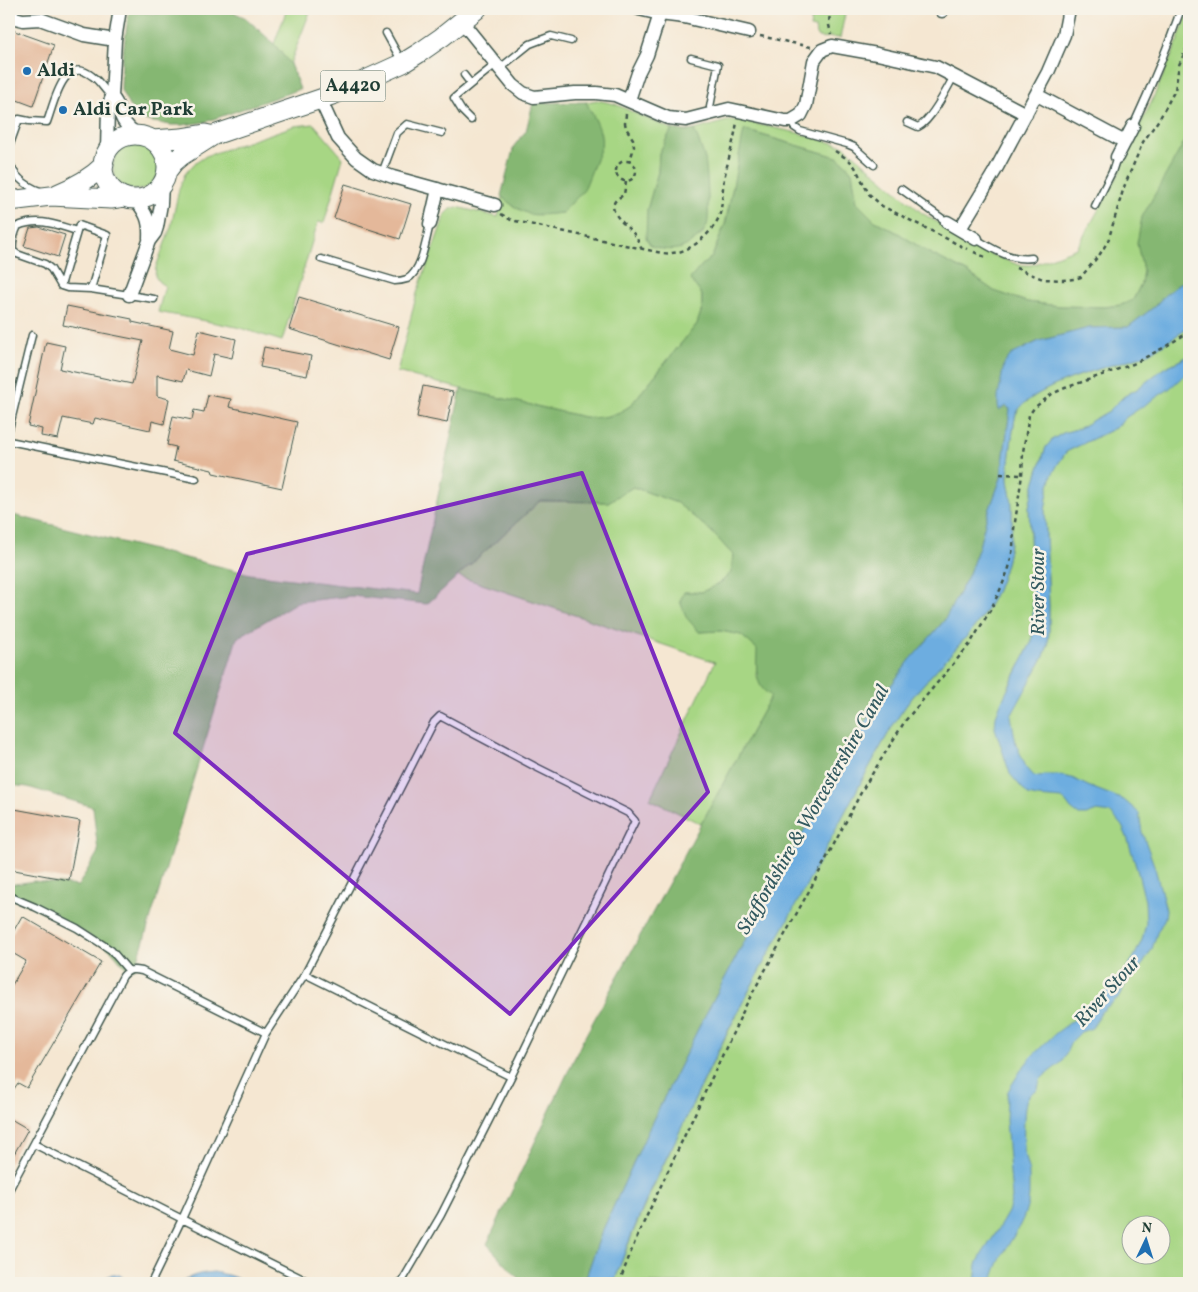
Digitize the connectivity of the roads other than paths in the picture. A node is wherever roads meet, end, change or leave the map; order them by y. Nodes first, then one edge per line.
1 (120, 9) edge
2 (477, 9) edge
3 (639, 9) edge
4 (1069, 9) edge
5 (1181, 9) edge
6 (685, 13) edge
7 (9, 14) edge
8 (660, 14) junction
9 (462, 22) junction
10 (749, 32) road end
11 (386, 33) dead end
12 (115, 40) junction
13 (571, 41) dead end
14 (691, 58) dead end
15 (403, 63) junction
16 (498, 66) junction
17 (464, 75) dead end
18 (954, 76) junction
19 (471, 84) junction
20 (1037, 95) junction
21 (112, 97) junction
22 (320, 99) junction
23 (629, 100) junction
24 (712, 114) junction
25 (1026, 114) junction
26 (471, 120) dead end
27 (791, 121) junction
28 (907, 122) dead end
29 (1133, 126) joint
30 (442, 133) dead end
31 (214, 135) junction
32 (145, 138) junction
33 (1125, 142) junction
34 (9, 147) edge
35 (1117, 157) joint
36 (105, 158) junction
37 (9, 160) edge
38 (874, 165) dead end
39 (382, 173) junction
40 (164, 178) junction
41 (438, 189) junction
42 (901, 189) dead end
43 (51, 196) junction
44 (130, 198) junction
45 (9, 201) edge
46 (495, 205) road end
47 (1095, 206) dead end
48 (947, 222) joint
49 (430, 224) joint
50 (960, 229) junction
51 (77, 231) junction
52 (976, 239) joint
53 (148, 241) junction
54 (1032, 258) dead end
55 (321, 259) dead end
56 (62, 286) junction
57 (91, 289) junction
58 (129, 295) junction
59 (154, 299) dead end
60 (32, 335) dead end
61 (9, 429) edge
62 (9, 441) edge
63 (196, 479) dead end
64 (9, 896) edge
65 (128, 970) junction
66 (305, 974) junction
67 (266, 1033) junction
68 (511, 1077) junction
69 (34, 1144) junction
70 (9, 1190) edge
71 (182, 1220) junction
72 (151, 1283) edge
73 (311, 1283) edge
74 (402, 1283) edge

1 - 12 street
2 - 9 main road, A4420
3 - 8 street
4 - 20 street
5 - 29 lane
6 - 8 street
6 - 10 street
7 - 12 street
8 - 23 street
9 - 15 main road, A4420
9 - 16 street
11 - 15 lane
12 - 21 street
13 - 16 lane
14 - 24 lane
15 - 22 main road, A4420
16 - 19 lane
16 - 23 street
17 - 19 lane
18 - 25 street
18 - 27 street
18 - 28 lane
19 - 26 lane
20 - 25 street
20 - 33 street
21 - 32 street
21 - 34 lane
21 - 36 street
22 - 31 main road, A4420
22 - 39 street
23 - 24 street
24 - 27 street
25 - 50 street
27 - 38 lane
29 - 33 street
30 - 39 lane
31 - 32 main road, A4420
31 - 40 main road, A4420
32 - 36 main road
32 - 40 main road
33 - 35 street
35 - 47 lane
36 - 43 main road
36 - 44 main road
37 - 43 lane
39 - 41 street
40 - 44 main road
40 - 53 street
41 - 46 street
41 - 49 street
42 - 48 lane
43 - 44 main road
43 - 45 main road
44 - 53 street
48 - 50 street
49 - 55 lane
50 - 52 street
51 - 56 lane
51 - 56 lane
51 - 57 lane
52 - 54 lane
53 - 58 street
56 - 57 lane
57 - 58 lane
58 - 59 lane
60 - 61 lane
62 - 63 lane
64 - 65 lane
65 - 67 lane
65 - 69 lane
66 - 67 lane
66 - 68 lane
66 - 68 lane
67 - 71 lane
68 - 74 lane
69 - 70 lane
69 - 71 lane
71 - 72 lane
71 - 73 lane

